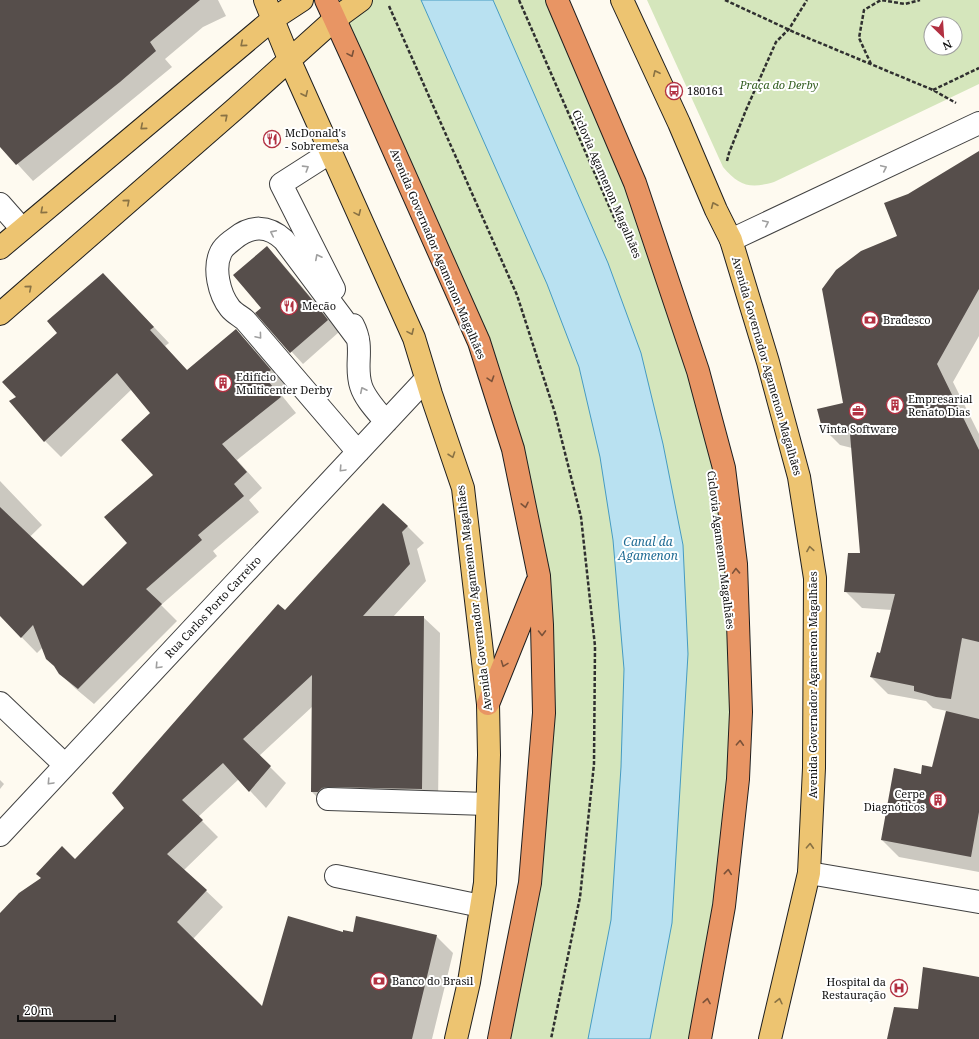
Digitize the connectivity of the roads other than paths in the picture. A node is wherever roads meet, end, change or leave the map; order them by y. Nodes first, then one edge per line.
1 (302, 0) edge
2 (360, 0) edge
3 (557, 0) edge
4 (622, 0) edge
5 (330, 9) edge
6 (269, 10) edge
7 (289, 59) junction
8 (979, 123) edge
9 (331, 152) junction
10 (0, 204) edge
11 (22, 229) junction
12 (731, 240) junction
13 (0, 248) edge
14 (0, 314) edge
15 (358, 339) junction
16 (426, 379) junction
17 (386, 422) junction
18 (358, 452) junction
19 (539, 576) junction
20 (0, 703) edge
21 (488, 704) junction
22 (65, 765) junction
23 (328, 799) dead end
24 (487, 804) junction
25 (0, 835) edge
26 (809, 873) junction
27 (336, 876) dead end
28 (979, 902) edge
29 (481, 906) junction
30 (456, 1039) edge
31 (498, 1039) edge
32 (700, 1039) edge
33 (770, 1039) edge

1 - 6 main road
2 - 5 main road
32 -> 3 highway
12 -> 4 main road, Avenida Governador Agamenon Magalhães
5 - 7 main road
5 -> 19 highway, Avenida Governador Agamenon Magalhães
6 - 7 main road, Avenida Governador Agamenon Magalhães
6 -> 11 main road
7 -> 9 main road, Avenida Governador Agamenon Magalhães
14 -> 7 main road
12 -> 8 street
15 -> 9 street
9 -> 16 main road, Avenida Governador Agamenon Magalhães
10 - 11 street
11 - 13 main road
26 -> 12 main road, Avenida Governador Agamenon Magalhães
17 -> 15 street
15 -> 18 street
16 - 17 street, Rua Carlos Porto Carreiro
16 -> 21 main road, Avenida Governador Agamenon Magalhães
17 - 18 street, Rua Carlos Porto Carreiro
18 -> 22 street, Rua Carlos Porto Carreiro
19 -> 21 highway
19 -> 31 highway, Avenida Governador Agamenon Magalhães
20 - 22 street
21 - 24 main road, Avenida Governador Agamenon Magalhães
22 -> 25 street, Rua Carlos Porto Carreiro
23 - 24 street
24 - 29 main road, Avenida Governador Agamenon Magalhães
26 - 28 street
33 -> 26 main road, Avenida Governador Agamenon Magalhães
27 - 29 street
29 - 30 main road, Avenida Governador Agamenon Magalhães

